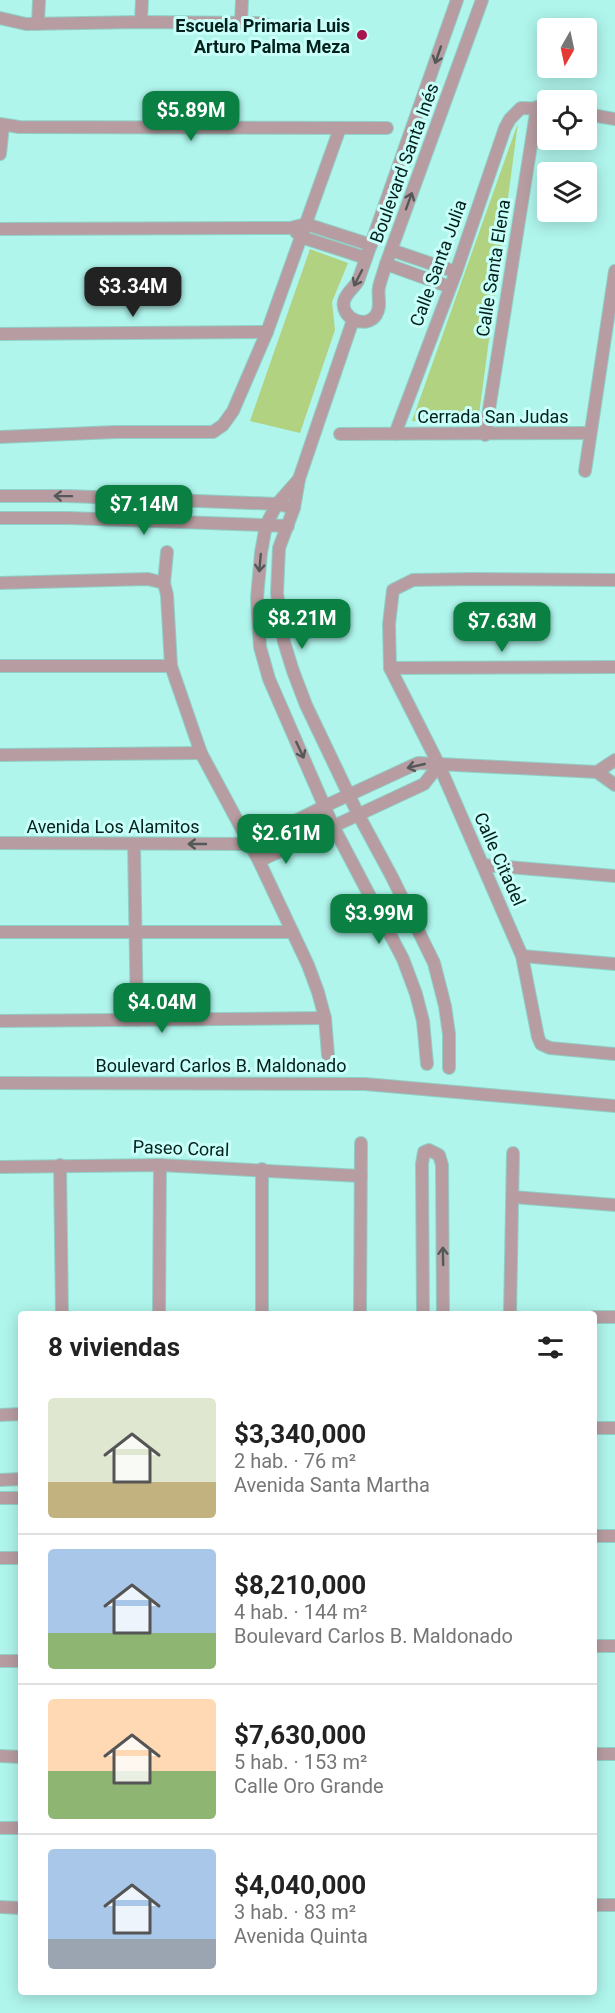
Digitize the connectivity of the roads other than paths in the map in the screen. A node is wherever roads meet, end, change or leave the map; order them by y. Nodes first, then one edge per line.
1 (39, 0) edge
2 (142, 0) edge
3 (242, 0) edge
4 (457, 0) edge
5 (482, 0) edge
6 (0, 18) edge
7 (141, 22) junction
8 (241, 22) junction
9 (264, 23) dead end
10 (38, 24) junction
11 (537, 108) edge
12 (597, 116) edge
13 (615, 118) edge
14 (1, 124) edge
15 (340, 128) junction
16 (387, 128) dead end
17 (537, 137) edge
18 (0, 153) edge
19 (306, 224) junction
20 (0, 228) edge
21 (290, 228) junction
22 (301, 237) junction
23 (371, 245) junction
24 (391, 250) junction
25 (366, 258) junction
26 (386, 264) junction
27 (615, 271) edge
28 (456, 272) junction
29 (450, 287) junction
30 (353, 320) junction
31 (267, 332) junction
32 (0, 334) edge
33 (590, 433) junction
34 (340, 434) dead end
35 (395, 435) junction
36 (485, 435) junction
37 (0, 437) edge
38 (585, 471) dead end
39 (298, 479) junction
40 (0, 496) edge
41 (278, 504) junction
42 (294, 508) junction
43 (0, 518) edge
44 (266, 525) junction
45 (288, 525) junction
46 (167, 552) dead end
47 (615, 580) edge
48 (0, 583) edge
49 (164, 584) junction
50 (0, 666) edge
51 (171, 666) junction
52 (615, 667) edge
53 (390, 668) junction
54 (201, 753) junction
55 (0, 755) edge
56 (615, 760) edge
57 (439, 765) junction
58 (597, 772) junction
59 (615, 785) edge
60 (349, 795) junction
61 (325, 806) junction
62 (358, 814) junction
63 (333, 826) junction
64 (0, 843) edge
65 (134, 844) junction
66 (249, 844) junction
67 (259, 861) junction
68 (484, 865) junction
69 (615, 876) edge
70 (0, 932) edge
71 (136, 932) junction
72 (291, 932) junction
73 (522, 956) junction
74 (615, 964) edge
75 (325, 1018) junction
76 (137, 1020) junction
77 (0, 1021) edge
78 (328, 1054) dead end
79 (615, 1054) edge
80 (427, 1064) dead end
81 (449, 1068) dead end
82 (0, 1083) edge
83 (615, 1106) edge
84 (361, 1143) dead end
85 (513, 1153) dead end
86 (60, 1165) junction
87 (160, 1165) junction
88 (0, 1167) edge
89 (262, 1169) junction
90 (361, 1176) junction
91 (513, 1197) junction
92 (615, 1205) edge
93 (62, 1311) edge
94 (159, 1311) edge
95 (262, 1311) edge
96 (360, 1311) edge
97 (423, 1311) edge
98 (443, 1311) edge
99 (510, 1311) edge
100 (597, 1317) edge
101 (615, 1317) edge
102 (18, 1414) edge
103 (0, 1415) edge
104 (597, 1428) edge
105 (615, 1428) edge
106 (18, 1479) edge
107 (0, 1480) edge
108 (0, 1498) edge
109 (18, 1498) edge
110 (597, 1536) edge
111 (615, 1536) edge
112 (0, 1558) edge
113 (18, 1558) edge
114 (597, 1646) edge
115 (615, 1646) edge
116 (0, 1661) edge
117 (18, 1661) edge
118 (597, 1754) edge
119 (615, 1754) edge
120 (0, 1756) edge
121 (18, 1756) edge
122 (0, 1828) edge
123 (18, 1828) edge
124 (597, 1905) edge
125 (615, 1905) edge
126 (0, 1908) edge
127 (18, 1908) edge

1 - 10 street
2 - 7 street
3 - 8 street
4 -> 23 street, Boulevard Santa Inés
24 -> 5 street, Boulevard Santa Inés
6 - 10 street
7 - 8 street
7 - 10 street
8 - 9 street
11 - 28 street, Calle Santa Julia
12 - 13 street
14 - 15 street
14 - 18 street
15 - 16 street
15 - 19 street
17 - 36 street, Calle Santa Elena
19 - 21 street
19 - 22 street
19 - 23 street
20 - 21 street
21 - 22 street
22 - 25 street
22 - 31 street
23 - 25 street, Boulevard Santa Inés
24 - 26 street, Boulevard Santa Inés
24 - 28 street
25 -> 30 street, Boulevard Santa Inés
26 - 29 street
26 - 30 street, Boulevard Santa Inés
27 - 33 street, Cerrada San Judas
28 - 29 street, Calle Santa Julia
29 - 35 street, Calle Santa Julia
30 - 39 street
31 - 32 street
31 - 37 street
33 - 36 street, Cerrada San Judas
33 - 38 street
34 - 35 street, Cerrada San Judas
35 - 36 street, Cerrada San Judas
39 - 41 street
39 - 42 street
41 -> 40 street
41 - 42 street
41 - 44 street
42 - 45 street
43 - 44 street
44 - 45 street
44 -> 61 street
45 - 60 street
46 - 49 street
47 - 53 street, Calle Citadel
48 - 49 street
49 - 51 street
50 - 51 street
51 - 54 street
52 - 53 street
53 - 57 street, Calle Citadel
54 - 55 street
54 - 66 street
56 - 58 street
57 - 58 street, Avenida Los Alamitos
57 -> 60 street, Avenida Los Alamitos
57 - 62 street
57 - 68 street, Calle Citadel
58 - 59 street
60 - 61 street, Avenida Los Alamitos
60 - 62 street
61 - 63 street
61 - 66 street, Avenida Los Alamitos
62 - 63 street
62 - 81 street
63 - 67 street
63 - 80 street
64 - 65 street, Avenida Los Alamitos
66 -> 65 street, Avenida Los Alamitos
65 - 71 street
66 - 67 street
67 - 72 street
68 - 69 street
68 - 73 street, Calle Citadel
70 - 71 street
71 - 72 street
71 - 76 street
72 - 75 street
73 - 74 street
73 - 79 street, Calle Citadel
75 - 76 street
75 - 78 street
76 - 77 street
82 - 83 street, Boulevard Carlos B. Maldonado
84 - 90 street
85 - 91 street
86 - 87 street, Paseo Coral
86 - 88 street, Paseo Coral
86 - 93 street
87 - 89 street, Paseo Coral
87 - 94 street
89 - 90 street, Paseo Coral
89 - 95 street
90 - 96 street
91 - 92 street
91 - 99 street
98 -> 97 street
100 - 101 street
102 - 103 street
104 - 105 street
106 - 107 street
108 - 109 street
110 - 111 street
112 - 113 street
114 - 115 street
116 - 117 street
118 - 119 street
120 - 121 street
122 - 123 street
124 - 125 street
126 - 127 street

